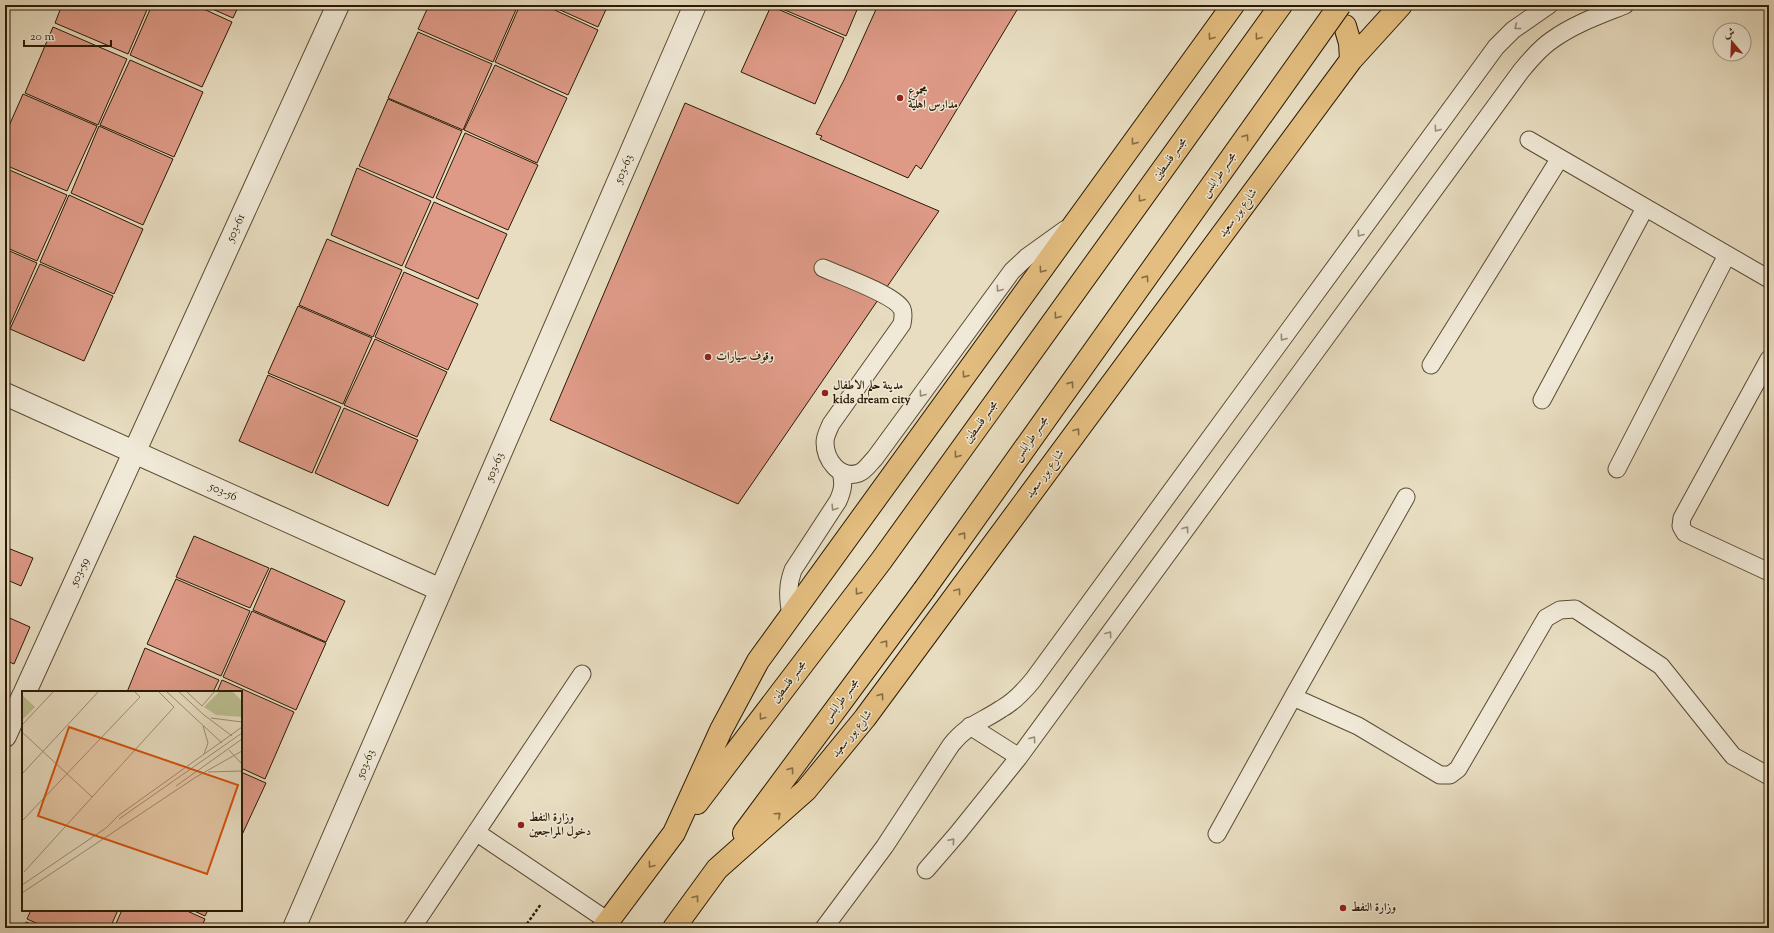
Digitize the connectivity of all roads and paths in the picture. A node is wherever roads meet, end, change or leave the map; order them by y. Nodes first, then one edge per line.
1 (338, 5) edge
2 (695, 5) edge
3 (1234, 5) edge
4 (1281, 5) edge
5 (1340, 5) edge
6 (1401, 5) edge
7 (1549, 5) edge
8 (1625, 5) edge
9 (1345, 26) dead end
10 (1350, 60) junction
11 (1529, 140) dead end
12 (1560, 158) junction
13 (1645, 208) junction
14 (1080, 217) junction
15 (1727, 255) junction
16 (823, 268) dead end
17 (1769, 279) edge
18 (1769, 358) edge
19 (1431, 365) dead end
20 (5, 394) edge
21 (1542, 400) dead end
22 (134, 452) junction
23 (1617, 469) dead end
24 (841, 472) junction
25 (1406, 498) dead end
26 (1769, 572) edge
27 (441, 590) junction
28 (791, 615) junction
29 (582, 674) dead end
30 (25, 691) edge
31 (1293, 697) junction
32 (22, 698) edge
33 (970, 726) junction
34 (5, 736) edge
35 (1019, 757) junction
36 (1769, 776) edge
37 (476, 832) junction
38 (674, 833) junction
39 (1217, 834) dead end
40 (718, 869) junction
41 (926, 870) dead end
42 (554, 885) junction
43 (606, 925) edge
44 (294, 928) edge
45 (412, 928) edge
46 (524, 928) edge
47 (674, 928) edge
48 (824, 928) edge

1 - 22 street, 503-61
2 - 27 street, 503-63
3 -> 14 main road
4 -> 38 main road, مجسر فلسطين
40 -> 5 main road, مجسر طرابلس, bridge
6 - 10 main road, شارع بور سعيد
7 -> 33 lane
35 -> 8 lane
9 - 10 main road
40 -> 10 main road, شارع بور سعيد
11 - 12 lane
12 - 13 lane
12 - 19 lane
13 - 15 lane
13 - 21 lane
14 -> 24 lane
14 -> 28 main road
15 - 17 lane
15 - 23 lane
16 - 24 lane
18 - 26 lane
20 - 22 street, 503-56
22 - 27 street, 503-56
22 - 30 street, 503-59
24 -> 28 lane
25 - 31 lane
27 - 44 street, 503-63
28 - 38 main road
29 - 37 lane
31 - 36 lane
31 - 39 lane
32 - 34 street
33 - 35 lane
33 - 48 lane
41 -> 35 lane
37 - 42 lane
37 - 45 lane
38 -> 43 main road
47 -> 40 main road, شارع بور سعيد
42 - 43 lane
42 - 46 path

